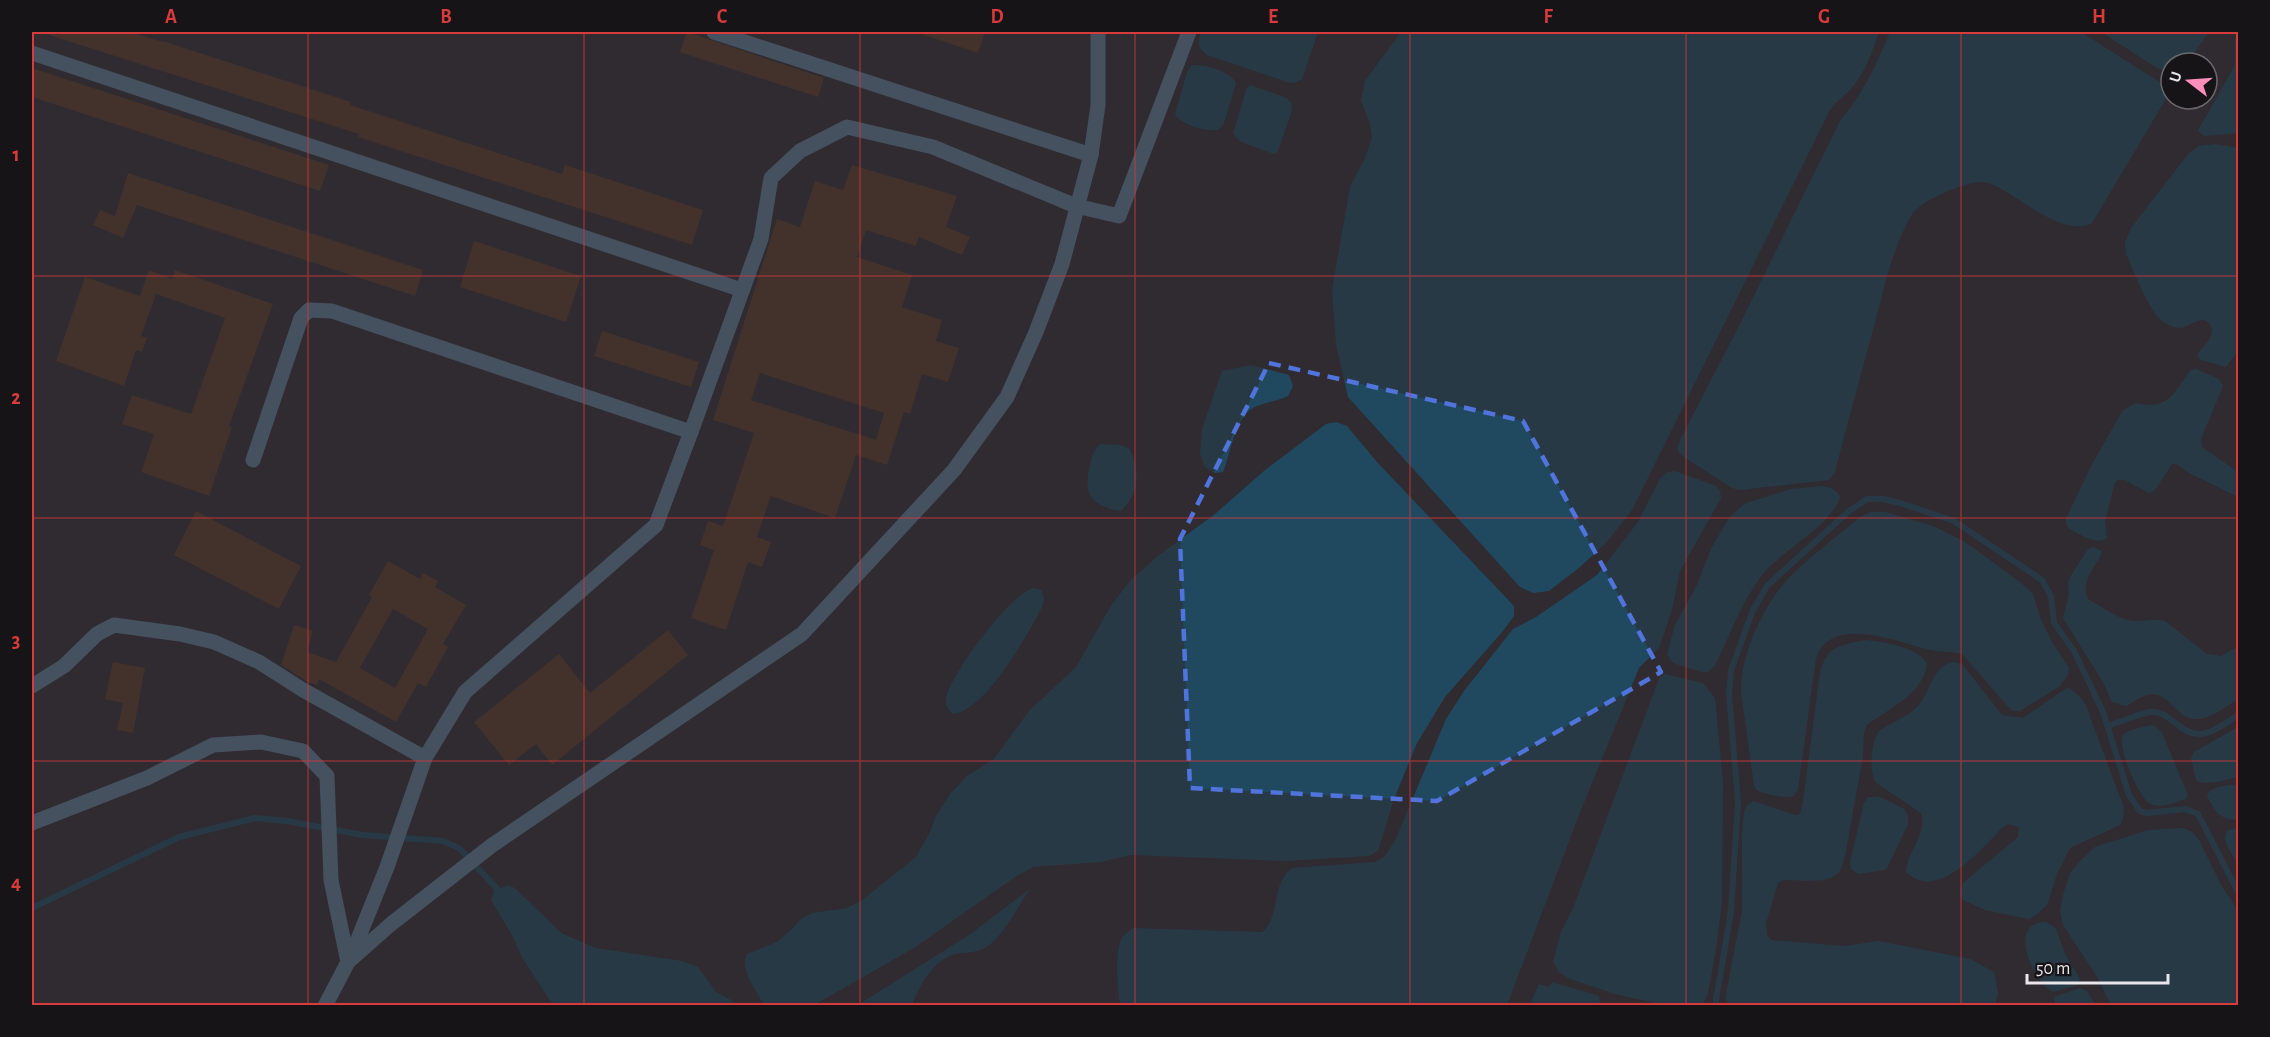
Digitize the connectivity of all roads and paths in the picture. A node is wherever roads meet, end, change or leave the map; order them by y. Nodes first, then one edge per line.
1 (714, 32) edge
2 (1098, 32) edge
3 (1189, 32) edge
4 (32, 53) edge
5 (1091, 155) junction
6 (1076, 206) junction
7 (742, 290) junction
8 (691, 432) junction
9 (253, 460) dead end
10 (32, 686) edge
11 (424, 758) junction
12 (32, 823) edge
13 (348, 962) junction
14 (326, 1005) edge

1 - 5 lane
2 - 5 lane
3 - 6 lane
4 - 7 lane
5 - 6 lane
6 - 7 lane
6 - 13 lane
7 - 8 lane
8 - 9 lane
8 - 11 lane
10 - 11 lane
11 - 13 lane
12 - 13 lane
13 - 14 lane

